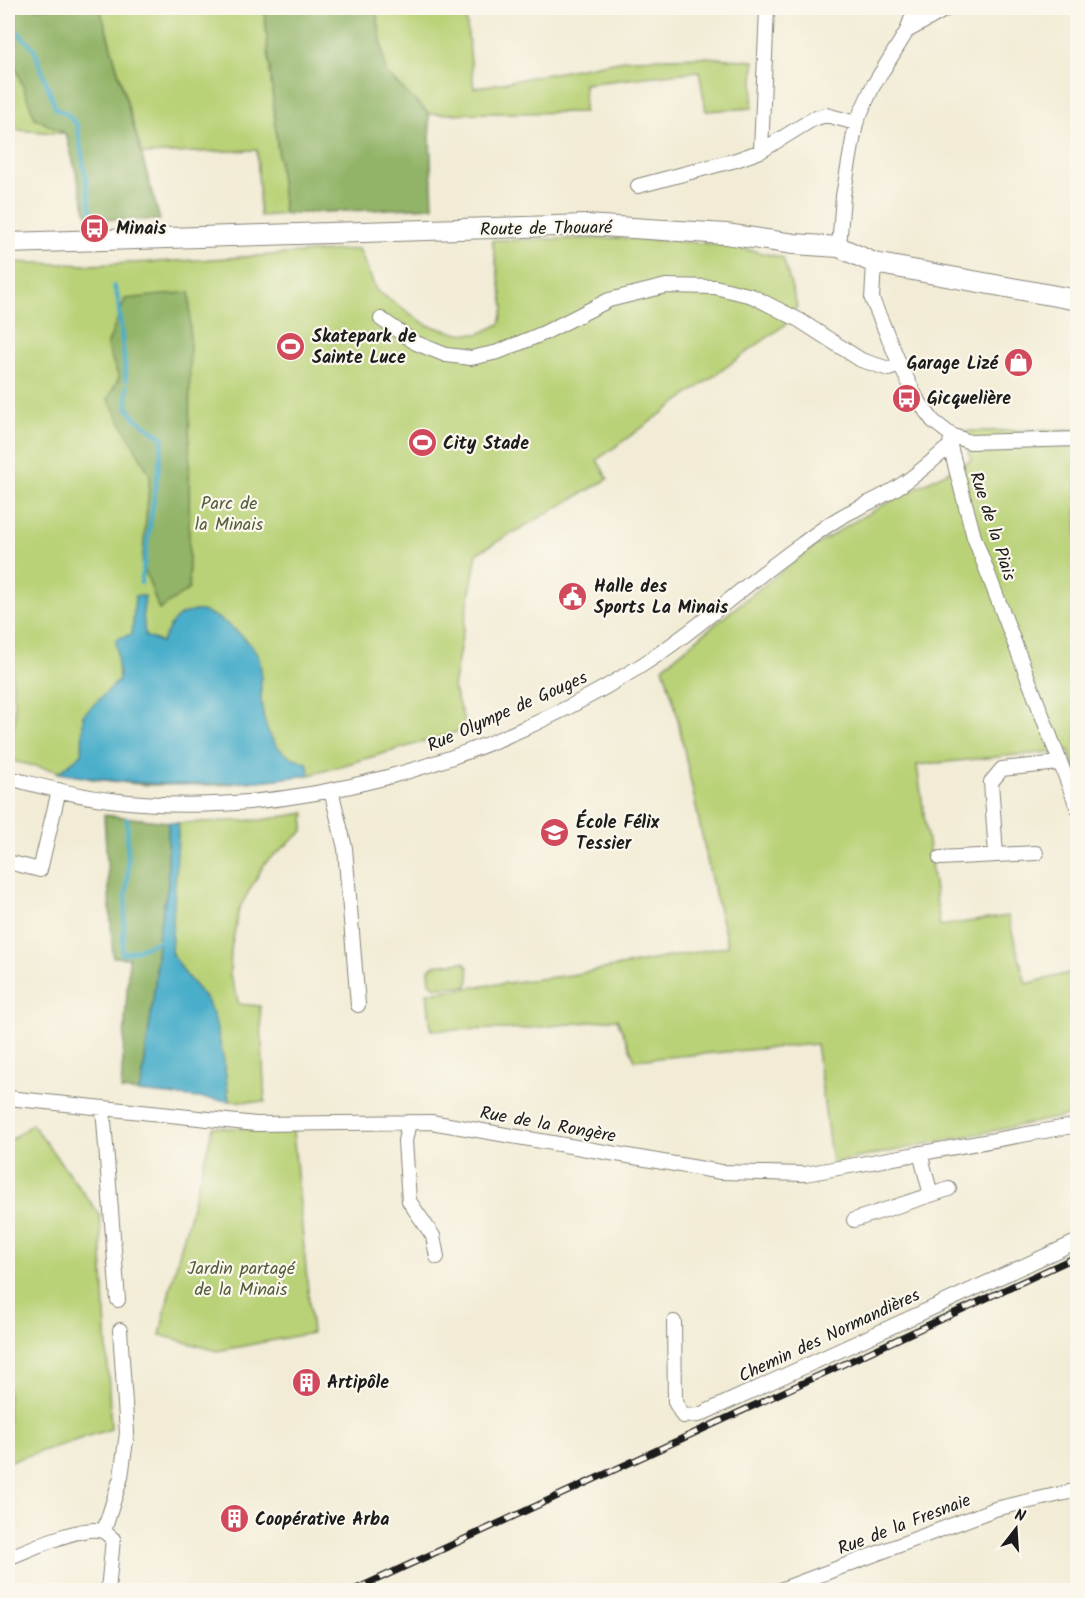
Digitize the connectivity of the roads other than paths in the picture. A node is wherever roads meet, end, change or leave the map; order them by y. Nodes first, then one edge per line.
1 (767, 8) edge
2 (915, 8) edge
3 (948, 8) edge
4 (907, 31) junction
5 (856, 123) junction
6 (761, 151) junction
7 (638, 186) dead end
8 (8, 243) edge
9 (839, 247) junction
10 (874, 263) junction
11 (1077, 300) edge
12 (381, 319) dead end
13 (900, 365) junction
14 (1077, 439) edge
15 (950, 440) junction
16 (1059, 763) junction
17 (8, 778) edge
18 (58, 790) junction
19 (331, 790) junction
20 (1077, 809) edge
21 (1036, 853) dead end
22 (996, 855) junction
23 (940, 858) dead end
24 (8, 862) edge
25 (358, 1005) dead end
26 (8, 1098) edge
27 (103, 1108) junction
28 (409, 1122) junction
29 (1077, 1125) edge
30 (920, 1153) junction
31 (950, 1189) dead end
32 (931, 1195) junction
33 (854, 1220) dead end
34 (1077, 1240) edge
35 (437, 1257) dead end
36 (118, 1300) dead end
37 (674, 1322) dead end
38 (120, 1330) dead end
39 (1077, 1490) edge
40 (104, 1531) junction
41 (8, 1558) edge
42 (108, 1590) edge
43 (780, 1590) edge

1 - 6 street
2 - 4 street
3 - 4 street
4 - 5 street
5 - 6 street
5 - 9 street
6 - 7 street
8 - 9 street, Route de Thouaré
9 - 10 street, Route de Thouaré
10 - 11 street, Route de Thouaré
10 - 13 street
12 - 13 street
13 - 15 street
14 - 15 street
15 - 16 street, Rue de la Piais
15 - 19 street, Rue Olympe de Gouges
16 - 20 street, Rue de la Piais
16 - 22 street
17 - 18 street, Rue Olympe de Gouges
18 - 19 street, Rue Olympe de Gouges
18 - 24 street
19 - 25 street
21 - 22 street
22 - 23 street
26 - 27 street, Rue de la Rongère
27 - 28 street, Rue de la Rongère
27 - 36 street
28 - 30 street, Rue de la Rongère
28 - 35 street
29 - 30 street, Rue de la Rongère
30 - 32 street
31 - 32 street
32 - 33 street
34 - 37 street, Chemin des Normandières
38 - 40 street
39 - 43 street, Rue de la Fresnaie
40 - 41 street
40 - 42 street

